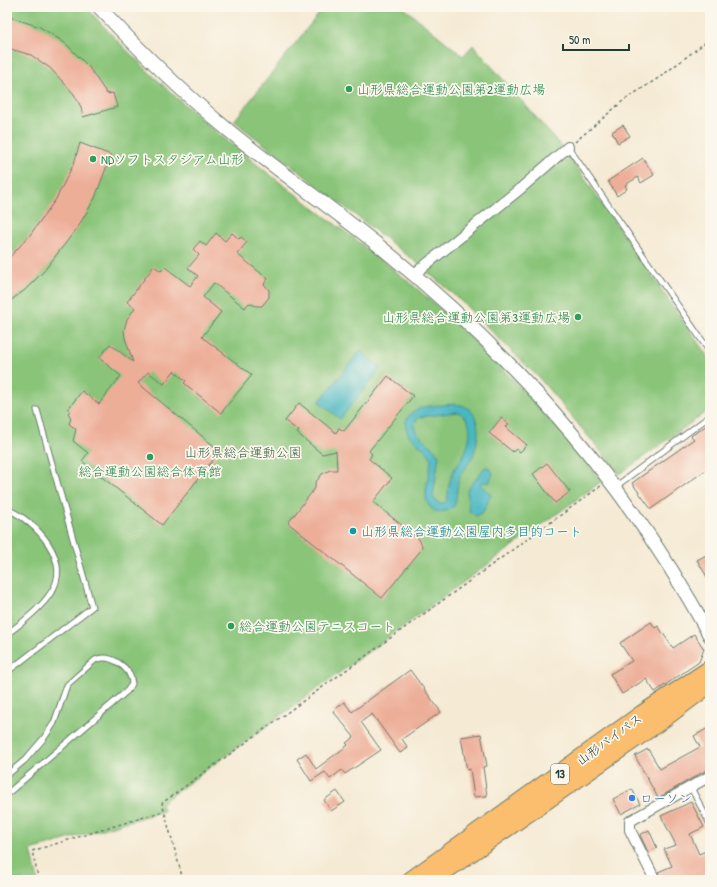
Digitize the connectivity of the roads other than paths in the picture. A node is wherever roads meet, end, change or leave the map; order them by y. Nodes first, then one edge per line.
1 (99, 7) edge
2 (568, 147) joint
3 (413, 275) junction
4 (710, 352) edge
5 (37, 410) dead end
6 (710, 416) edge
7 (612, 484) junction
8 (7, 509) edge
9 (7, 634) edge
10 (710, 636) edge
11 (710, 669) edge
12 (7, 672) edge
13 (710, 684) edge
14 (7, 775) edge
15 (710, 776) edge
16 (690, 786) junction
17 (7, 794) edge
18 (710, 824) edge
19 (411, 880) edge
20 (432, 880) edge
21 (655, 880) edge

1 - 3 street
2 - 3 street
2 - 4 lane
3 - 7 street
5 - 12 lane
6 - 7 lane
7 - 10 street
8 - 9 lane
11 - 19 highway, 山形バイパス / 13
13 - 20 highway, 山形バイパス / 13
14 - 17 lane
15 - 16 street
16 - 18 lane
16 - 21 street

